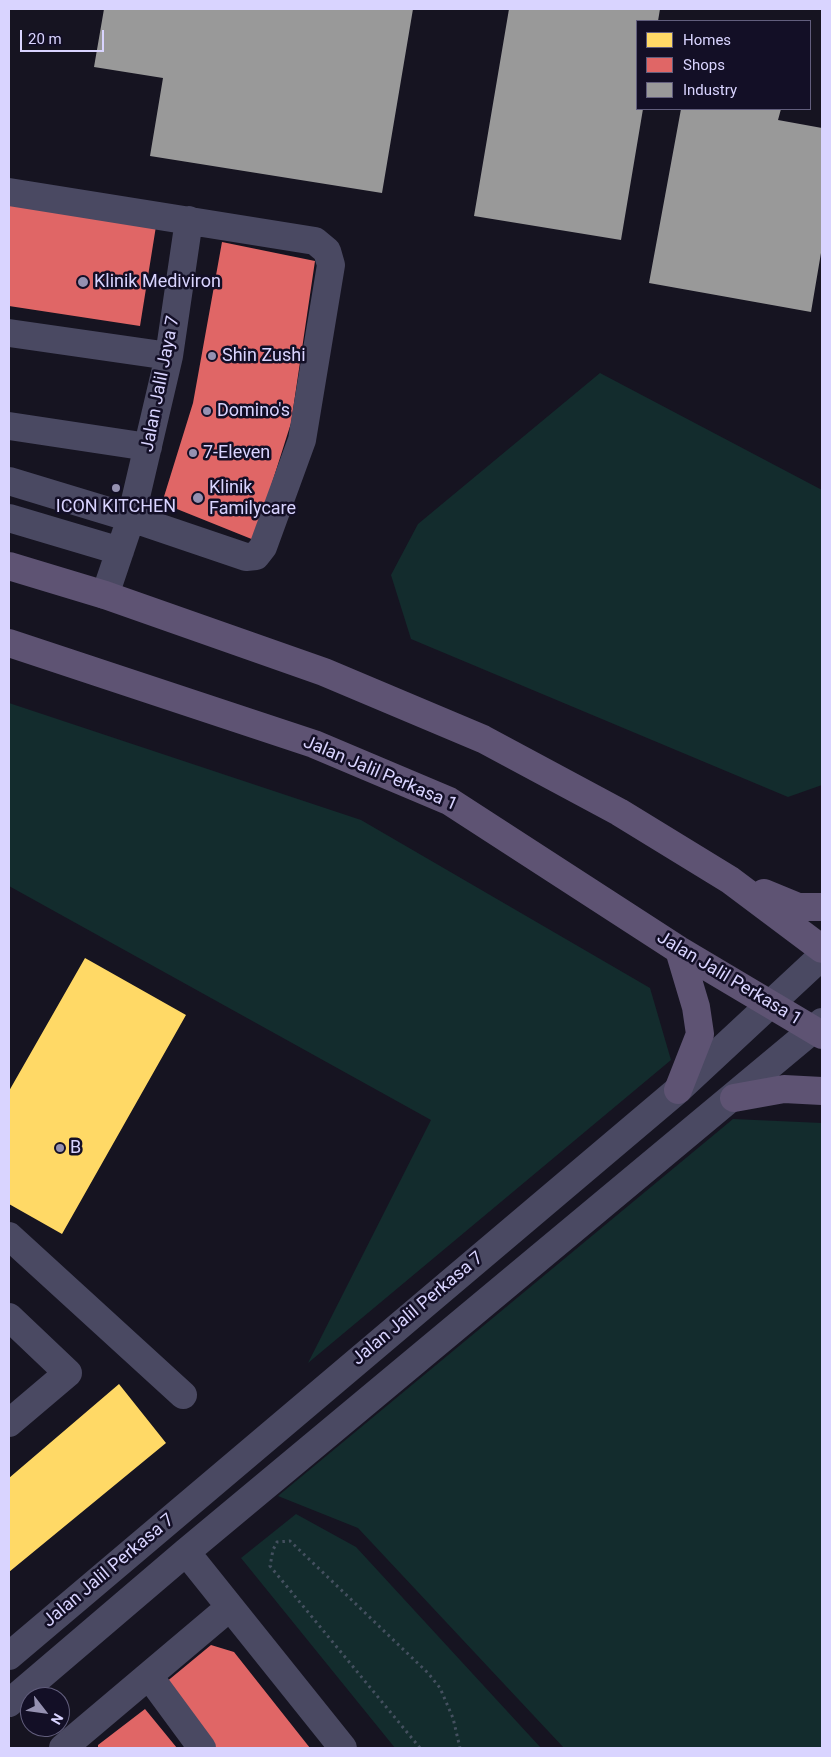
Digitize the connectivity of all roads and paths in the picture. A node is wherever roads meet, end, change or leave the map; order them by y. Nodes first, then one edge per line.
1 (9, 192) edge
2 (189, 220) junction
3 (9, 333) edge
4 (169, 356) junction
5 (9, 426) edge
6 (148, 447) junction
7 (9, 481) edge
8 (9, 518) edge
9 (131, 518) junction
10 (120, 551) junction
11 (9, 566) edge
12 (105, 595) junction
13 (9, 643) edge
14 (730, 880) junction
15 (822, 907) edge
16 (822, 949) edge
17 (680, 950) junction
18 (822, 956) edge
19 (769, 1004) junction
20 (819, 1029) edge
21 (678, 1090) junction
22 (822, 1092) edge
23 (734, 1098) junction
24 (9, 1236) edge
25 (9, 1317) edge
26 (183, 1396) dead end
27 (9, 1423) edge
28 (186, 1552) junction
29 (230, 1607) junction
30 (9, 1656) edge
31 (149, 1676) junction
32 (9, 1703) edge
33 (63, 1748) edge
34 (202, 1748) edge
35 (343, 1748) edge
36 (420, 1748) edge
37 (460, 1748) edge

1 - 2 street
2 - 4 street, Jalan Jalil Jaya 7
2 - 9 street
3 - 4 street
4 - 6 street, Jalan Jalil Jaya 7
5 - 6 street
6 - 9 street, Jalan Jalil Jaya 7
7 - 9 street
8 - 10 street
9 - 10 street, Jalan Jalil Jaya 7
10 - 12 street, Jalan Jalil Jaya 7
11 - 12 main road
12 - 14 main road
13 - 17 main road, Jalan Jalil Perkasa 1
14 - 15 main road
14 - 16 main road
17 - 19 main road, Jalan Jalil Perkasa 1
17 - 21 main road
18 - 19 street, Jalan Jalil Perkasa 7
19 - 20 main road, Jalan Jalil Perkasa 1
19 - 21 street, Jalan Jalil Perkasa 7
20 - 23 street, Jalan Jalil Perkasa 7
21 - 30 street, Jalan Jalil Perkasa 7
22 - 23 main road
23 - 28 street, Jalan Jalil Perkasa 7
24 - 26 street
25 - 27 street
28 - 29 street
28 - 32 street, Jalan Jalil Perkasa 7
29 - 31 street
29 - 35 street
31 - 33 street
31 - 34 street
36 - 37 path

